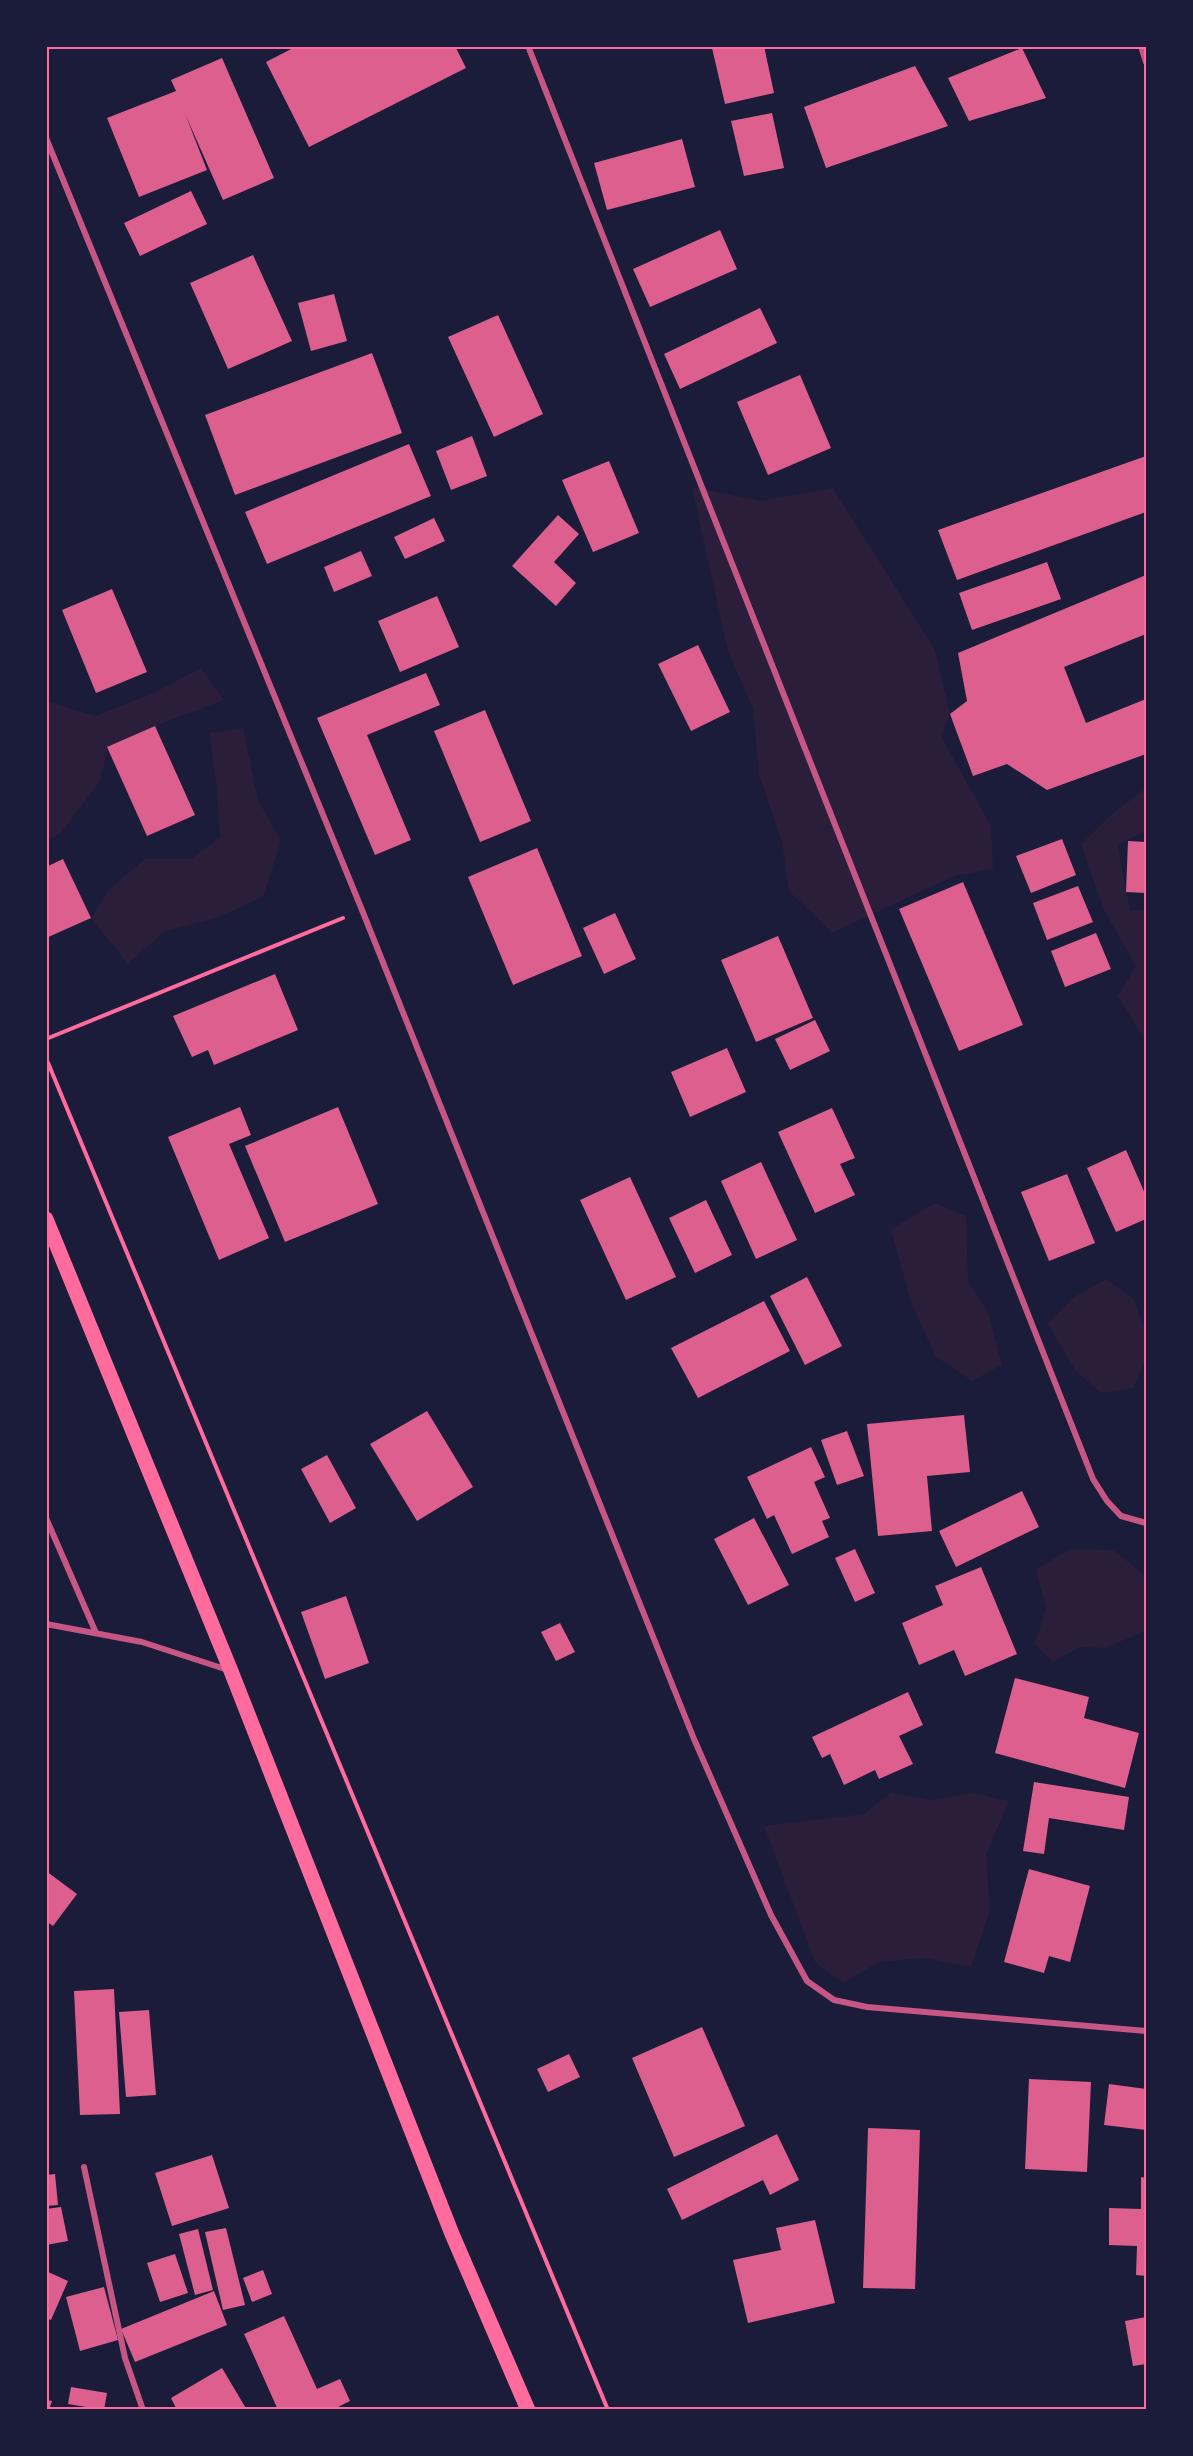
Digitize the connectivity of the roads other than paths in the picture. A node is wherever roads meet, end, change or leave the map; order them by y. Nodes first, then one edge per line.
1 (528, 46) edge
2 (1141, 46) edge
3 (1146, 62) edge
4 (46, 138) edge
5 (46, 1219) edge
6 (46, 1518) edge
7 (1146, 1523) edge
8 (46, 1624) edge
9 (96, 1633) junction
10 (231, 1671) junction
11 (1146, 2031) edge
12 (84, 2167) dead end
13 (143, 2409) edge
14 (528, 2409) edge

1 - 7 street
2 - 3 street
4 - 11 street
5 - 10 main road
6 - 9 street
8 - 9 street
9 - 10 street
10 - 14 main road
12 - 13 street

